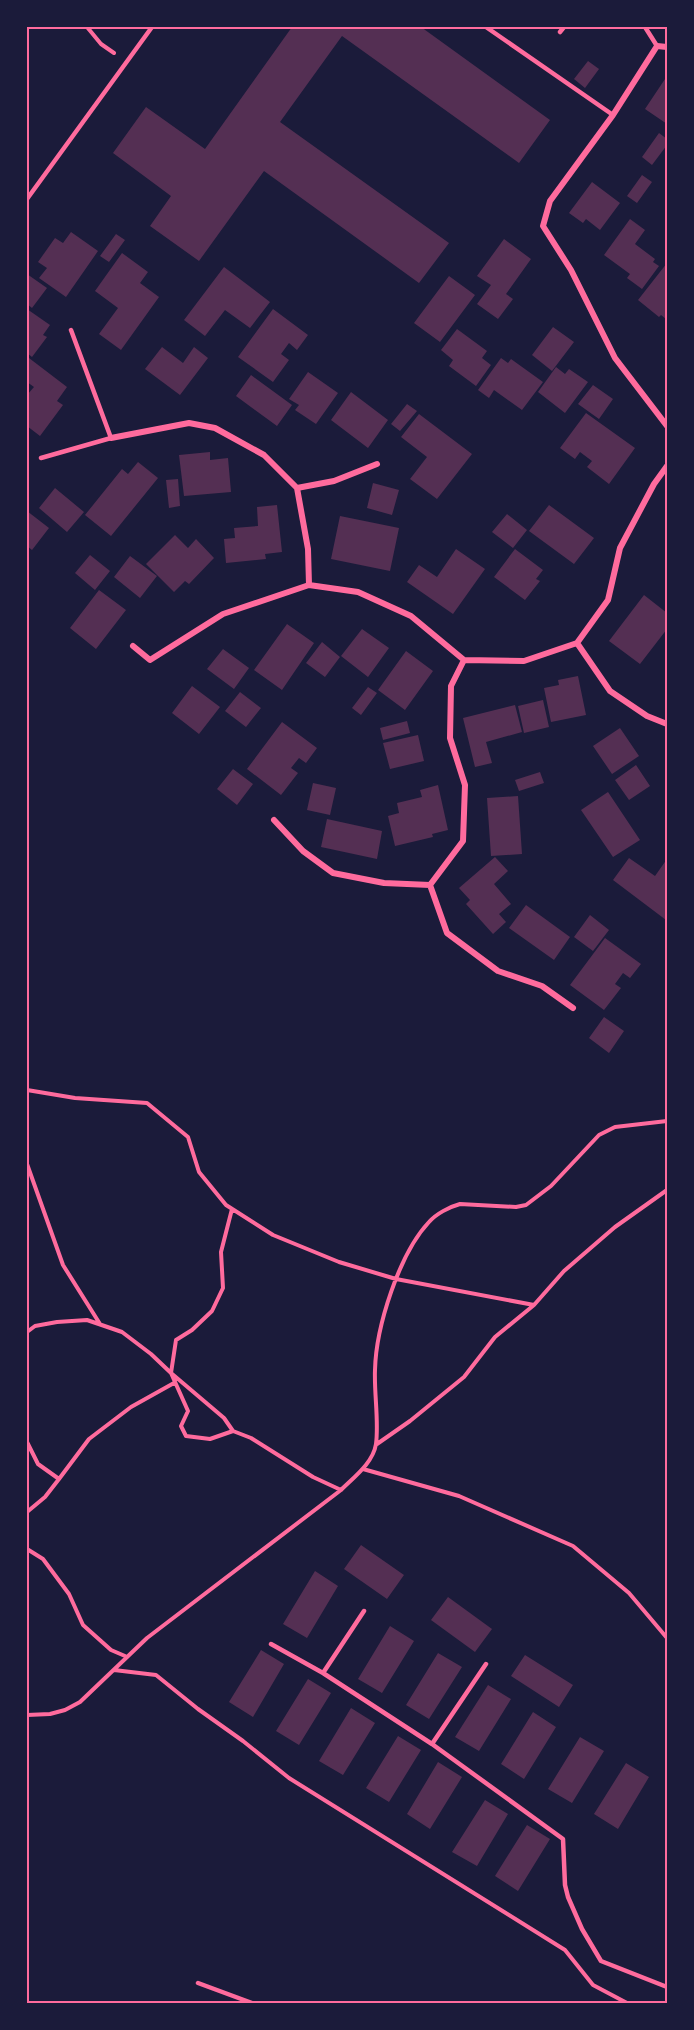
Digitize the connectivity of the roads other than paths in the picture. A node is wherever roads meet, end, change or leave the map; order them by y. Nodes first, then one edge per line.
1 (152, 27) edge
2 (486, 27) edge
3 (645, 27) edge
4 (657, 46) junction
5 (667, 47) edge
6 (613, 115) junction
7 (27, 199) edge
8 (71, 330) dead end
9 (667, 426) edge
10 (111, 438) junction
11 (41, 458) dead end
12 (377, 464) dead end
13 (667, 466) edge
14 (297, 488) junction
15 (309, 585) junction
16 (577, 643) junction
17 (133, 646) dead end
18 (464, 660) junction
19 (667, 724) edge
20 (274, 820) dead end
21 (430, 885) junction
22 (573, 1008) dead end
23 (364, 1611) dead end
24 (271, 1644) dead end
25 (486, 1664) dead end
26 (323, 1673) junction
27 (432, 1744) junction
28 (198, 1983) dead end
29 (667, 1987) edge
30 (252, 2003) edge

1 - 7 lane
2 - 6 lane
3 - 4 lane
4 - 5 street
4 - 6 street
6 - 9 street
8 - 10 lane
10 - 11 lane
10 - 14 street
12 - 14 street
13 - 16 street
14 - 15 street
15 - 17 street
15 - 18 street
16 - 18 street
16 - 19 street
18 - 21 street
20 - 21 street
21 - 22 street
23 - 26 lane
24 - 26 lane
25 - 27 lane
26 - 27 lane
27 - 29 lane
28 - 30 lane

